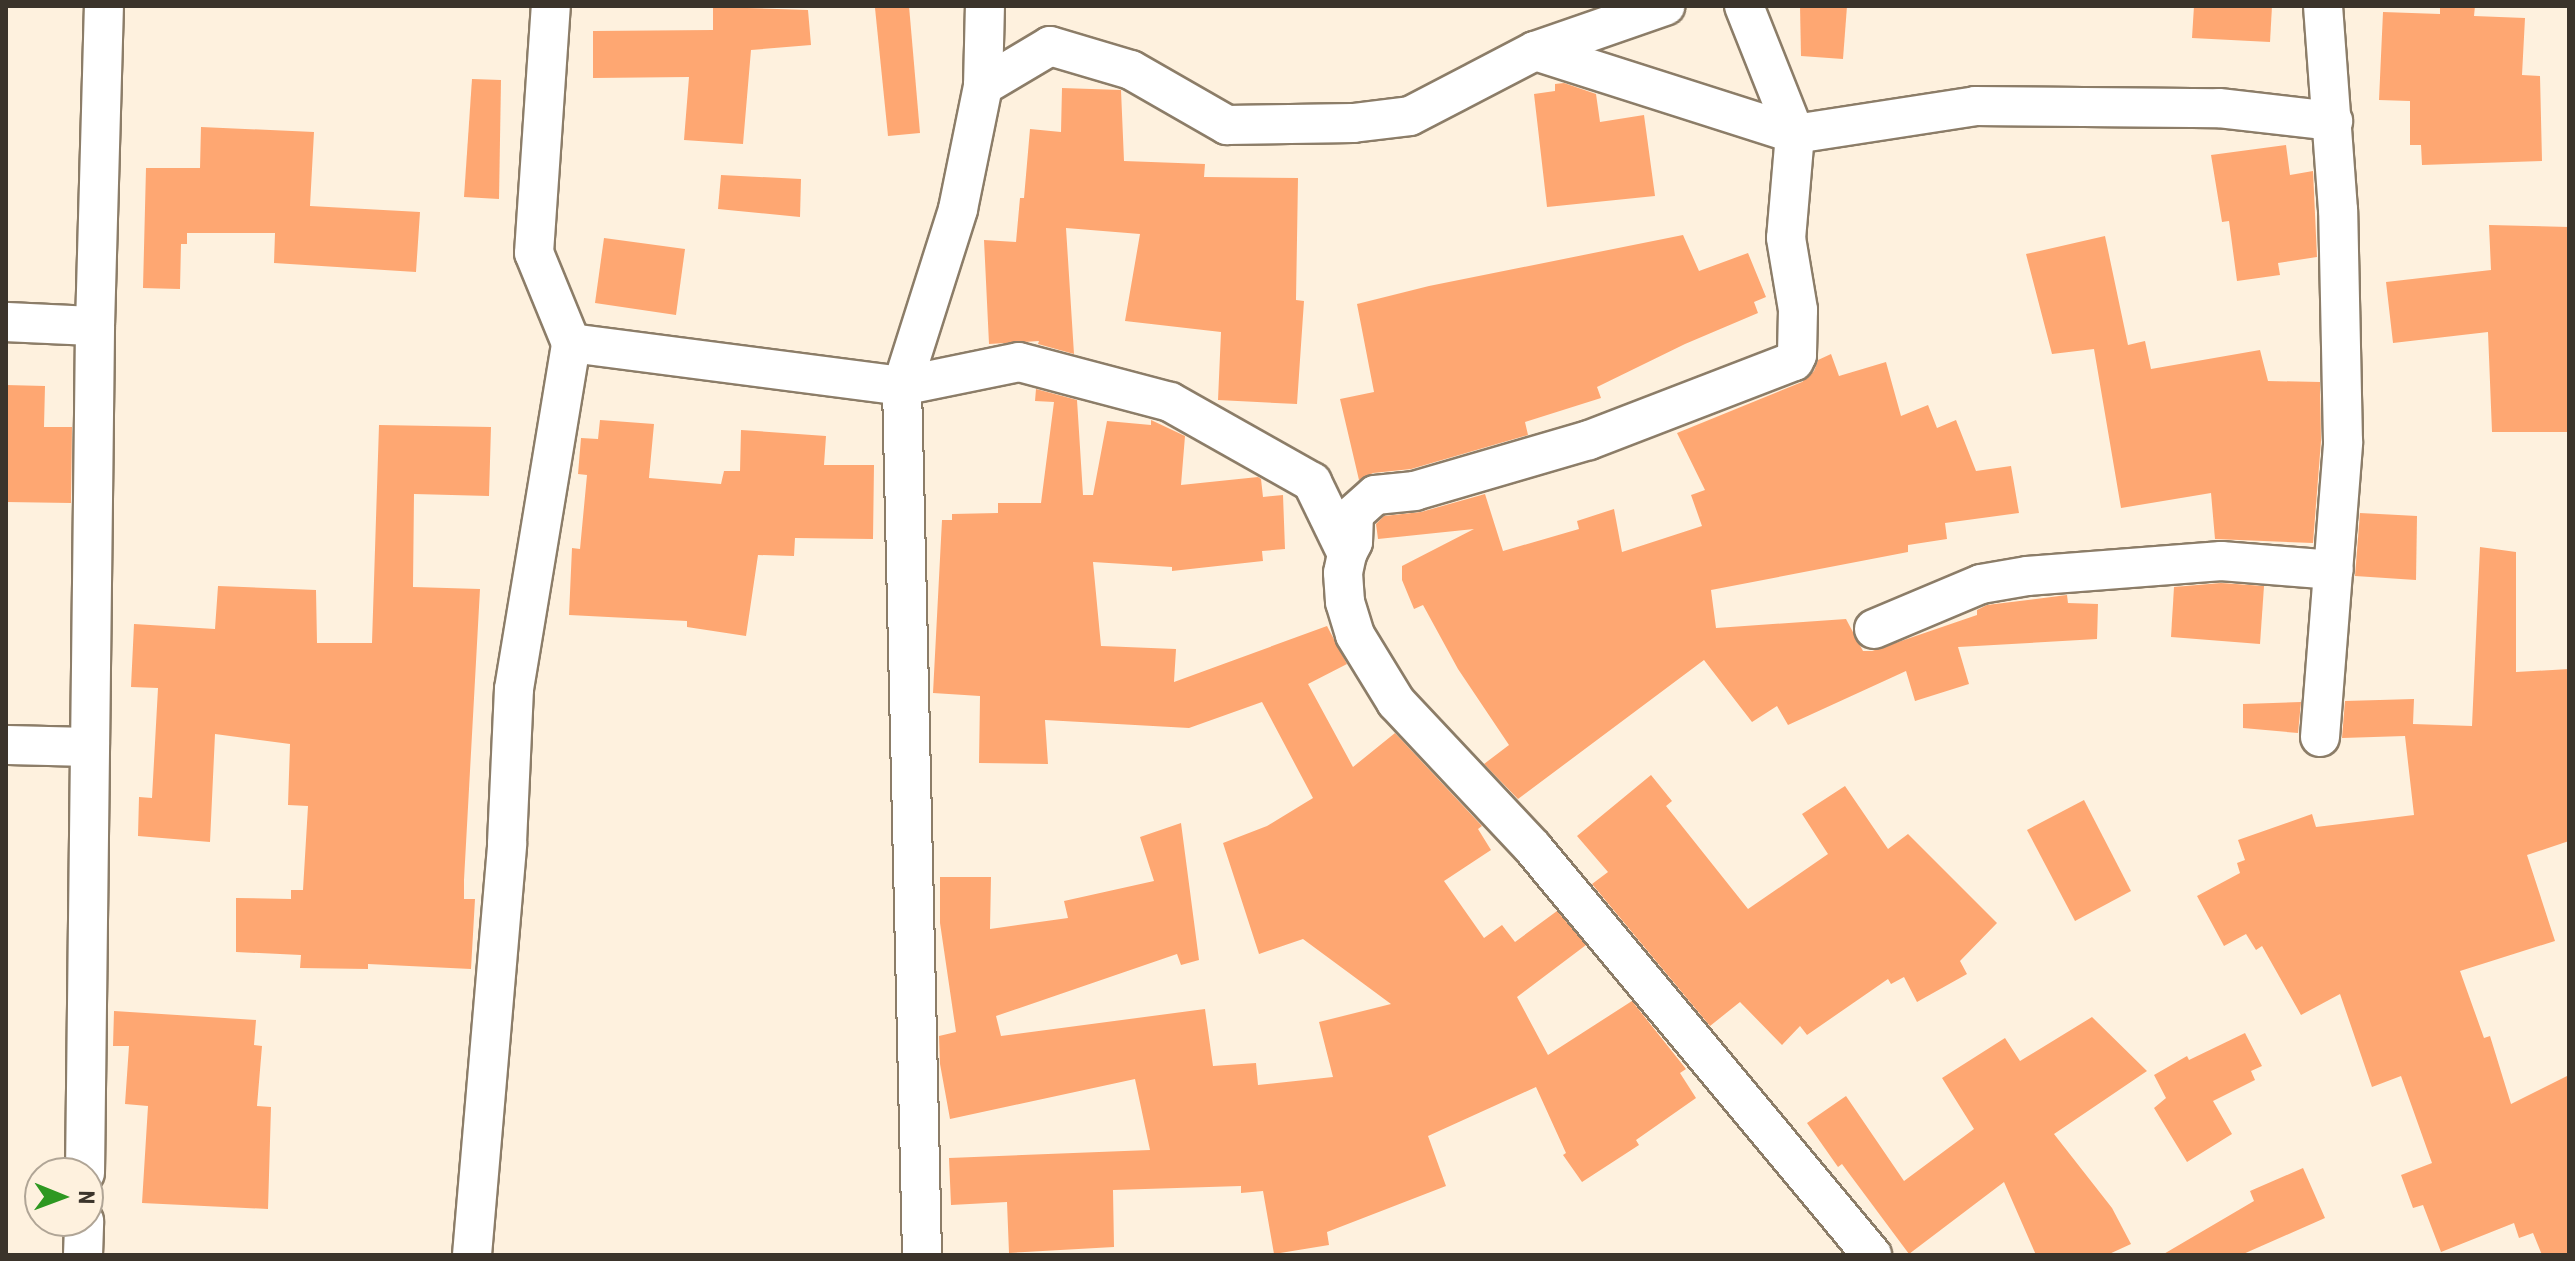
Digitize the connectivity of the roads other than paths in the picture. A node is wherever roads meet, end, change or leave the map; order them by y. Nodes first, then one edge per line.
1 (104, 6) edge
2 (551, 6) edge
3 (985, 6) edge
4 (1665, 6) edge
5 (1744, 6) edge
6 (2323, 6) edge
7 (1535, 51) junction
8 (983, 86) junction
9 (2333, 121) junction
10 (1795, 134) junction
11 (6, 322) edge
12 (95, 326) junction
13 (571, 343) junction
14 (902, 386) junction
15 (1347, 554) junction
16 (2334, 570) junction
17 (1874, 629) dead end
18 (2320, 737) dead end
19 (6, 745) edge
20 (90, 747) junction
21 (85, 1157) edge
22 (472, 1255) edge
23 (922, 1255) edge
24 (1872, 1255) edge

1 - 12 street
2 - 13 street
3 - 8 street
4 - 7 street
5 - 10 street
6 - 9 street
7 - 8 street
7 - 10 street
8 - 14 street
9 - 10 street
9 - 16 street
10 - 15 street
11 - 12 street
12 - 20 street
13 - 14 street
13 - 22 street
14 - 15 street
14 - 23 street
15 - 24 street
16 - 17 street
16 - 18 street
19 - 20 street
20 - 21 street

